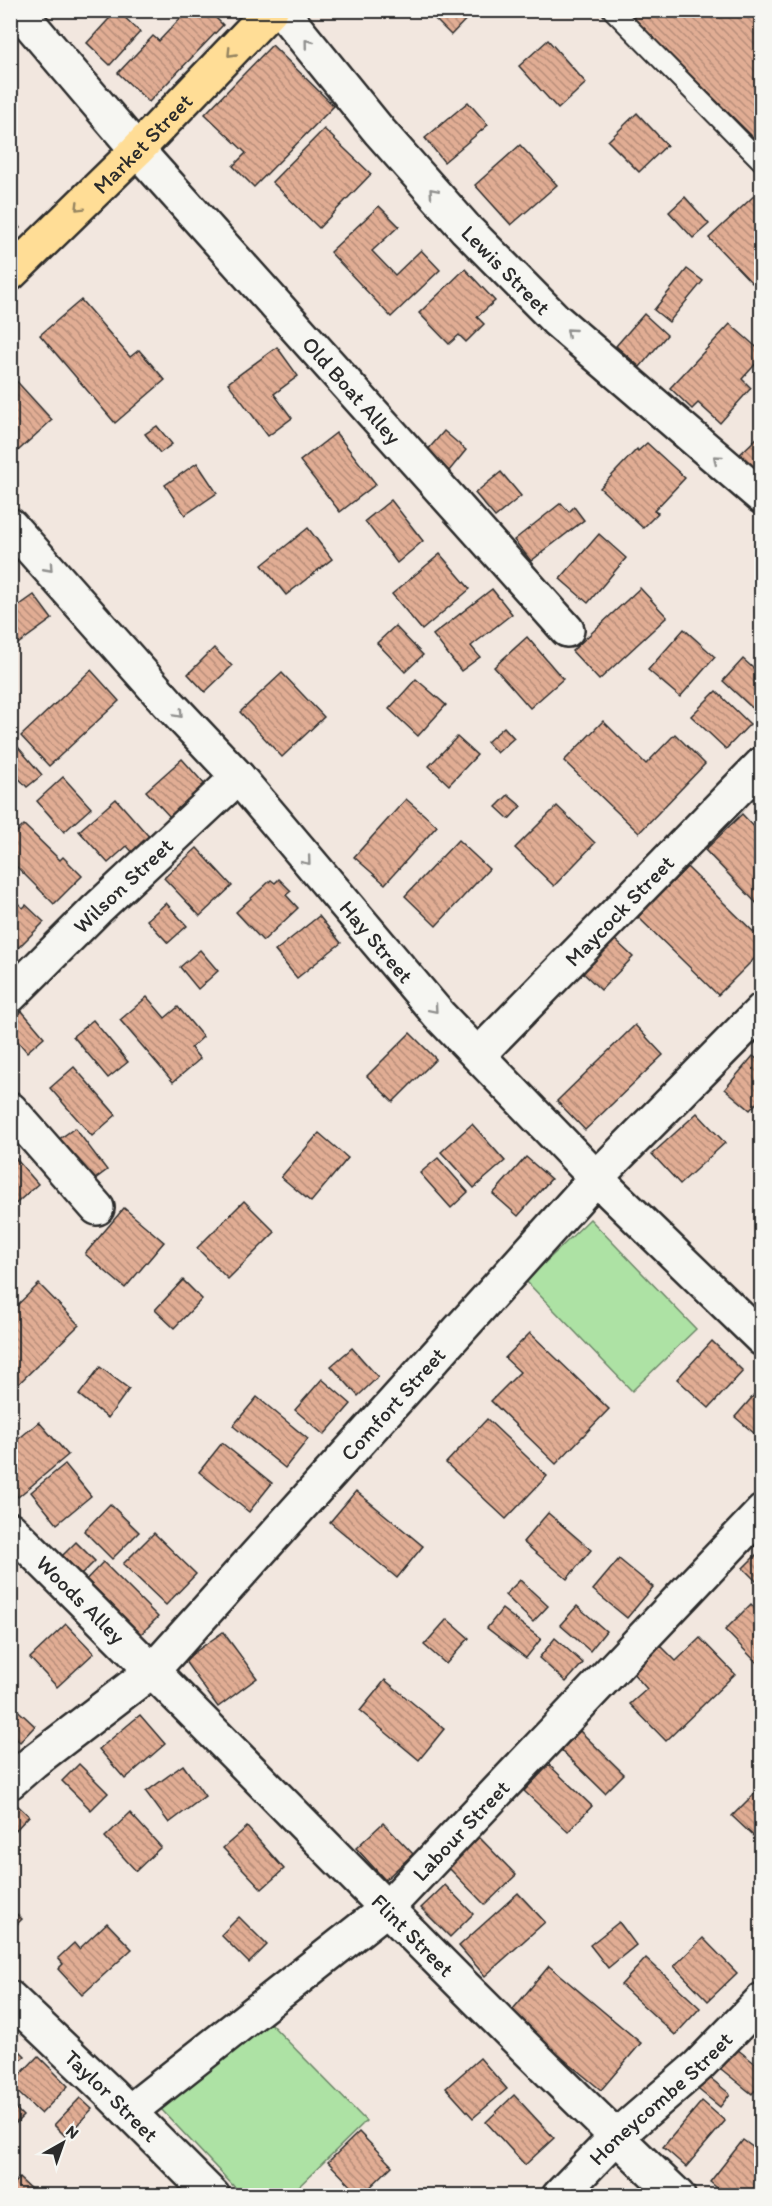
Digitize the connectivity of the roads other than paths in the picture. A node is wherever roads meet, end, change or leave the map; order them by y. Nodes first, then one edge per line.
1 (18, 10) edge
2 (272, 10) edge
3 (281, 10) edge
4 (612, 10) edge
5 (137, 150) junction
6 (762, 162) edge
7 (10, 274) edge
8 (762, 497) edge
9 (10, 525) edge
10 (567, 630) dead end
11 (762, 764) edge
12 (238, 777) junction
13 (10, 996) edge
14 (762, 1010) edge
15 (478, 1055) junction
16 (10, 1109) edge
17 (596, 1178) junction
18 (97, 1208) dead end
19 (762, 1339) edge
20 (762, 1512) edge
21 (10, 1529) edge
22 (153, 1670) junction
23 (10, 1782) edge
24 (386, 1909) junction
25 (10, 1998) edge
26 (762, 2000) edge
27 (129, 2112) junction
28 (616, 2136) junction
29 (213, 2196) edge
30 (559, 2196) edge
31 (678, 2196) edge

1 - 5 street, Old Boat Alley
2 -> 5 main road, Market Street
8 -> 3 street, Lewis Street
4 - 6 lane
5 -> 7 main road, Market Street
5 - 10 street, Old Boat Alley
9 -> 12 street, Hay Street
11 - 15 street, Maycock Street
12 - 13 street, Wilson Street
12 -> 15 street, Hay Street
14 - 17 street, Comfort Street
15 - 17 street, Hay Street
16 - 18 street
17 - 19 street, Hay Street
17 - 22 street, Comfort Street
20 - 24 street, Labour Street
21 - 22 street, Woods Alley
22 - 23 street, Comfort Street
22 - 24 street, Flint Street
24 - 27 street, Labour Street
24 - 28 street, Flint Street
25 - 27 street, Taylor Street
26 - 28 street, Honeycombe Street
27 - 29 street, Taylor Street
28 - 30 street, Honeycombe Street
28 - 31 street, Flint Street

